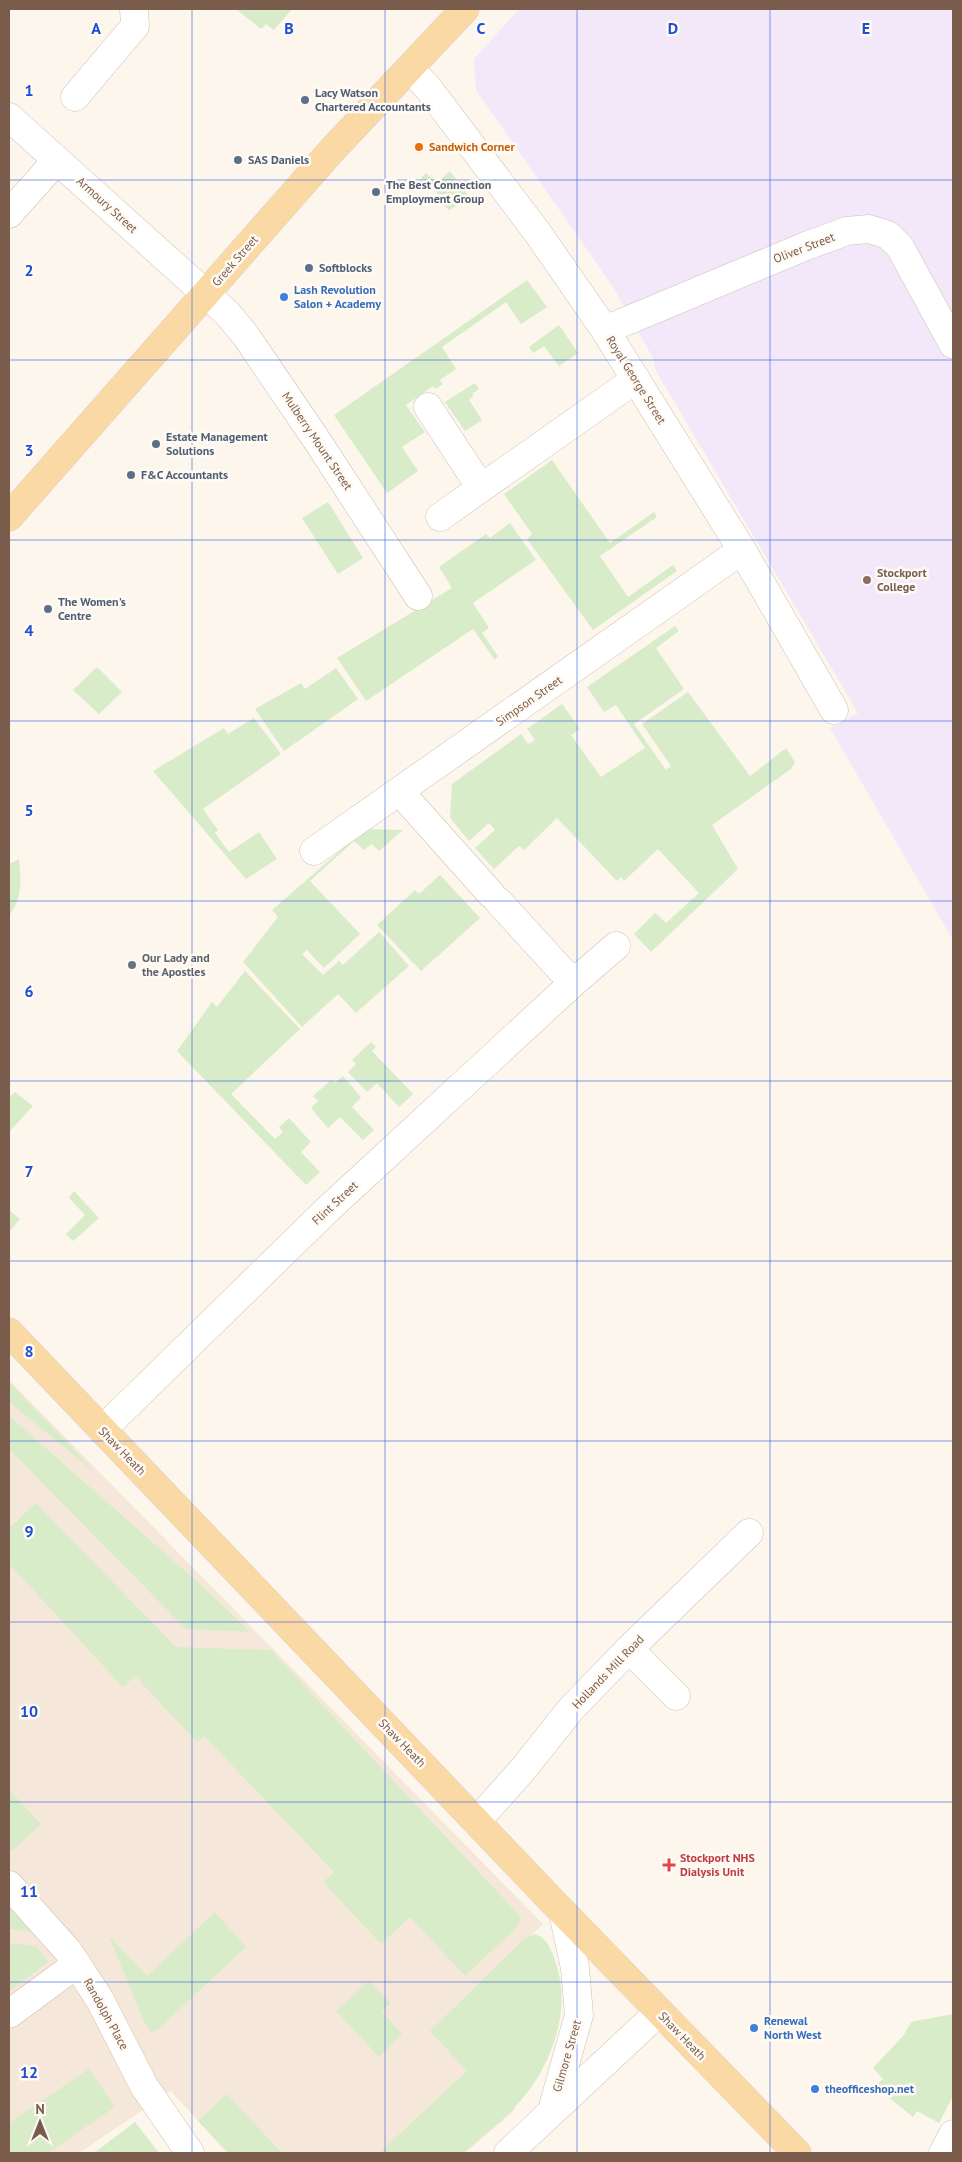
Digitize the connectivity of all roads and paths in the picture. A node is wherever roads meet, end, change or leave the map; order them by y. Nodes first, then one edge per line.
1 (134, 9) edge
2 (465, 9) edge
3 (410, 69) junction
4 (75, 97) dead end
5 (9, 117) edge
6 (57, 160) junction
7 (9, 214) edge
8 (206, 293) junction
9 (605, 330) junction
10 (953, 344) edge
11 (636, 379) junction
12 (428, 407) dead end
13 (481, 488) junction
14 (9, 517) edge
15 (440, 517) dead end
16 (742, 550) junction
17 (418, 596) dead end
18 (834, 710) dead end
19 (400, 792) junction
20 (314, 851) dead end
21 (616, 946) dead end
22 (573, 983) junction
23 (9, 1332) edge
24 (102, 1430) junction
25 (748, 1533) dead end
26 (629, 1649) junction
27 (676, 1696) dead end
28 (477, 1821) junction
29 (9, 1885) edge
30 (563, 1913) junction
31 (77, 1964) junction
32 (659, 2012) junction
33 (9, 2014) edge
34 (552, 2110) junction
35 (953, 2134) edge
36 (190, 2153) edge
37 (508, 2153) edge
38 (797, 2153) edge
39 (943, 2153) edge

1 - 4 street
2 - 3 main road, Greek Street
3 - 8 main road, Greek Street
3 - 9 street, Royal George Street
5 - 6 street, Armoury Street
6 - 7 street
6 - 8 street, Armoury Street
8 - 14 main road, Greek Street
8 - 17 street, Mulberry Mount Street
9 - 10 street, Oliver Street
9 - 11 street, Royal George Street
11 - 13 street
11 - 16 street, Royal George Street
12 - 13 street
13 - 15 street
16 - 18 street, Royal George Street
16 - 19 street, Simpson Street
19 - 20 street, Simpson Street
19 - 22 street
21 - 22 street, Flint Street
22 - 24 street, Flint Street
23 - 24 main road, Shaw Heath
24 - 28 main road, Shaw Heath
25 - 26 street, Hollands Mill Road
26 - 27 street
26 - 28 street, Hollands Mill Road
28 - 30 main road, Shaw Heath
29 - 31 street, Randolph Place
30 - 32 main road, Shaw Heath
30 - 34 street, Gilmore Street
31 - 33 street
31 - 36 street, Randolph Place
32 - 34 street, Gilmore Street
32 - 38 main road, Shaw Heath
34 - 37 street, Gilmore Street
35 - 39 street

